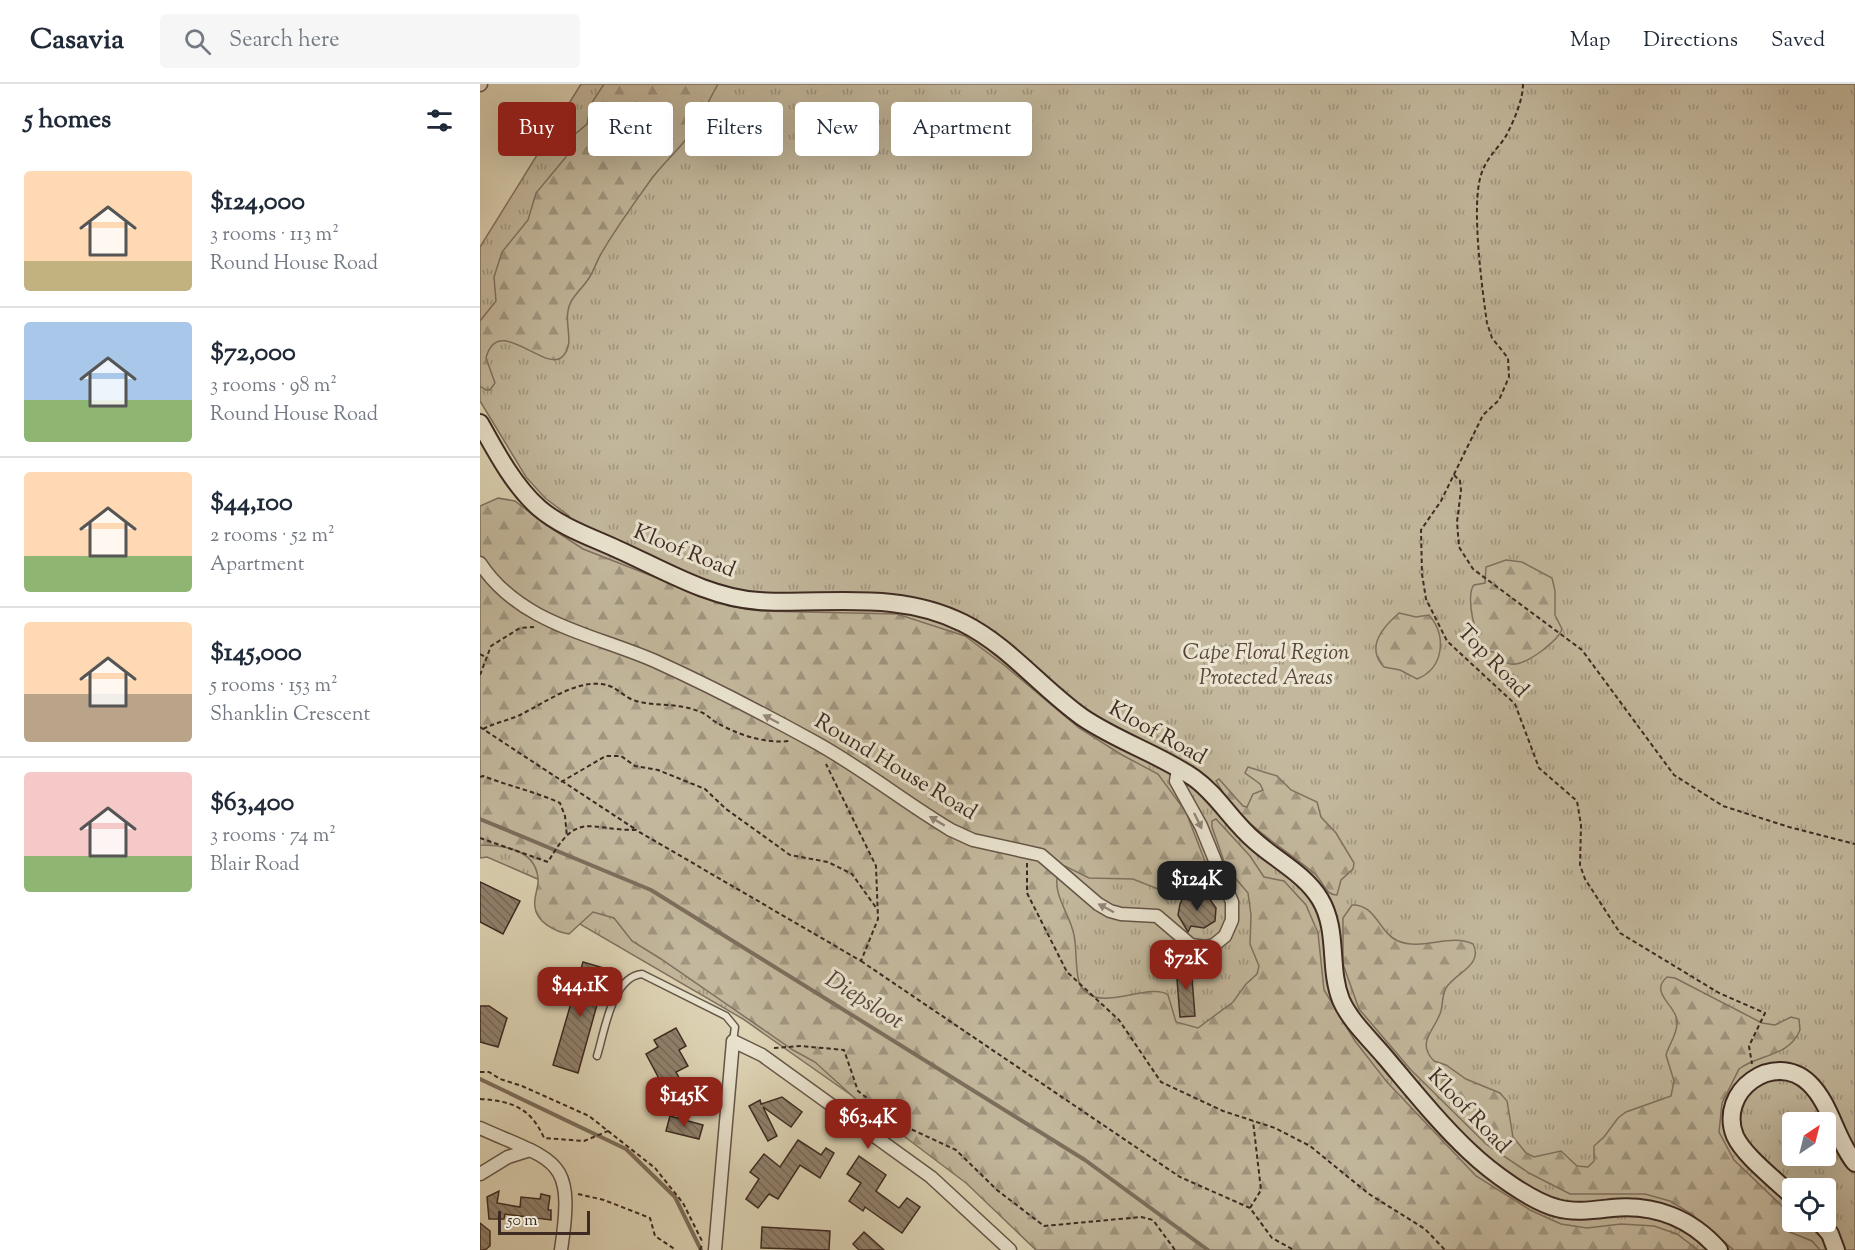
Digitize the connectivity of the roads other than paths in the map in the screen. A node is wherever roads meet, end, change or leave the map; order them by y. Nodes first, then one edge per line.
1 (480, 423) edge
2 (480, 563) edge
3 (1178, 769) junction
4 (733, 1041) junction
5 (597, 1056) dead end
6 (480, 1128) edge
7 (530, 1150) junction
8 (1855, 1163) edge
9 (480, 1174) edge
10 (1782, 1186) edge
11 (1827, 1232) edge
12 (561, 1250) edge
13 (715, 1250) edge
14 (1010, 1250) edge
15 (1719, 1250) edge
16 (1836, 1250) edge

1 - 3 main road, Kloof Road
3 -> 2 street, Round House Road
3 - 15 main road, Kloof Road
4 - 5 lane
4 - 13 street
4 - 14 street
6 - 7 street
7 - 9 street
7 - 12 street
8 - 10 main road
11 - 16 main road

